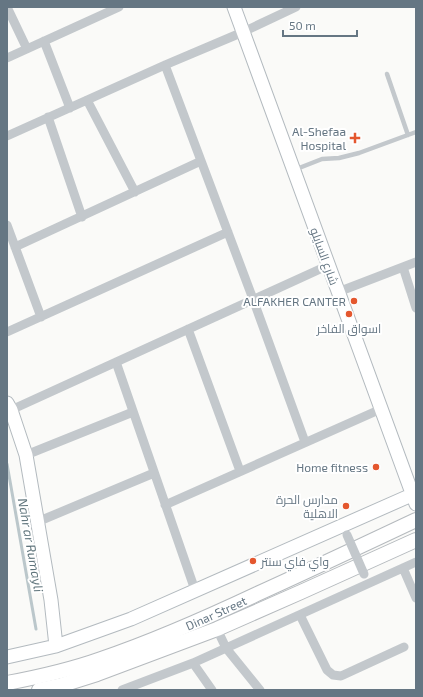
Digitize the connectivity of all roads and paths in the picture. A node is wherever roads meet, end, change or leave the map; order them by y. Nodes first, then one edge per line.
1 (7, 7) edge
2 (119, 7) edge
3 (234, 7) edge
4 (296, 7) edge
5 (243, 32) junction
6 (44, 41) junction
7 (27, 49) junction
8 (7, 58) edge
9 (165, 65) junction
10 (387, 74) dead end
11 (87, 100) junction
12 (70, 108) junction
13 (48, 117) junction
14 (416, 132) edge
15 (408, 135) junction
16 (7, 136) edge
17 (201, 161) junction
18 (294, 170) junction
19 (135, 192) junction
20 (82, 217) junction
21 (7, 225) edge
22 (228, 232) junction
23 (15, 248) junction
24 (416, 262) edge
25 (329, 265) junction
26 (402, 267) junction
27 (338, 292) junction
28 (253, 299) junction
29 (416, 308) edge
30 (41, 317) junction
31 (188, 329) junction
32 (7, 332) edge
33 (116, 362) junction
34 (9, 406) edge
35 (381, 409) junction
36 (133, 412) junction
37 (305, 442) junction
38 (26, 455) junction
39 (240, 471) junction
40 (154, 473) junction
41 (415, 497) edge
42 (165, 505) junction
43 (416, 520) edge
44 (37, 522) junction
45 (347, 534) dead end
46 (416, 540) edge
47 (416, 562) edge
48 (403, 568) junction
49 (364, 574) dead end
50 (196, 590) junction
51 (416, 598) edge
52 (300, 615) junction
53 (217, 629) junction
54 (56, 646) junction
55 (404, 647) dead end
56 (226, 648) junction
57 (7, 657) edge
58 (193, 663) junction
59 (7, 683) edge
60 (39, 690) edge
61 (122, 690) edge
62 (212, 690) edge
63 (260, 690) edge

1 - 7 street
2 - 6 street
3 - 5 street, شارع السايلو
4 - 5 street
5 - 9 street
5 - 18 street, شارع السايلو
6 - 7 street
6 - 12 street
7 - 8 street
9 - 11 street
9 - 17 street
10 - 15 lane
11 - 12 street
11 - 19 street
12 - 13 street
13 - 16 street
13 - 20 street
14 - 15 lane
15 - 18 lane
17 - 19 street
17 - 22 street
18 - 25 street, شارع السايلو
19 - 20 street
20 - 23 street
21 - 23 street
22 - 28 street
22 - 30 street
23 - 30 street
24 - 26 street
25 - 27 street, شارع السايلو
25 - 28 street
26 - 27 street
26 - 29 street
27 - 35 street, شارع السايلو
28 - 31 street
28 - 37 street
30 - 32 street
31 - 33 street
31 - 39 street
33 - 34 street
33 - 36 street
34 - 38 street
35 - 37 street
35 - 41 street, شارع السايلو
36 - 38 street
36 - 40 street
37 - 39 street
38 - 44 street
39 - 42 street
40 - 42 street
40 - 44 street
41 - 50 street
42 - 50 street
43 - 59 main road, Dinar Street
44 - 54 street
45 - 49 street, bridge
46 - 53 main road, Dinar Street
47 - 48 street
48 - 51 street
48 - 52 street
50 - 54 street
52 - 55 street
52 - 56 street
53 - 56 street
53 - 60 main road, Dinar Street
54 - 57 street
56 - 58 street
56 - 63 street
58 - 61 street
58 - 62 street

